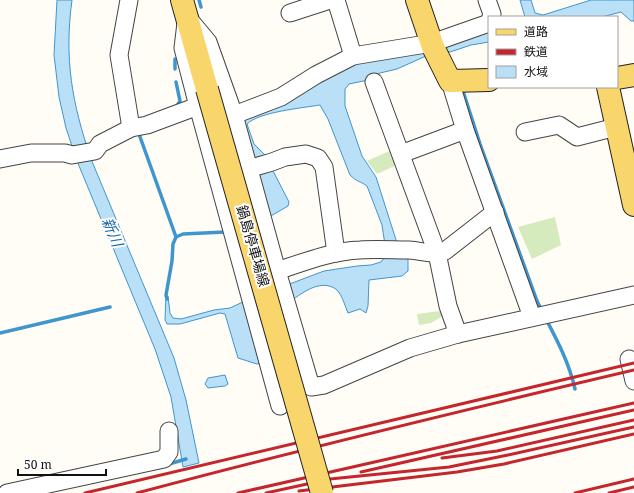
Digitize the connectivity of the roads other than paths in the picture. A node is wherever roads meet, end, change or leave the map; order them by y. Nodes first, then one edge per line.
1 (129, 0) edge
2 (330, 0) edge
3 (336, 0) edge
4 (417, 0) edge
5 (487, 0) edge
6 (185, 8) edge
7 (290, 13) dead end
8 (491, 16) edge
9 (488, 23) edge
10 (434, 49) junction
11 (353, 56) junction
12 (634, 75) edge
13 (618, 78) edge
14 (488, 80) edge
15 (450, 81) junction
16 (374, 82) dead end
17 (608, 88) edge
18 (203, 97) junction
19 (234, 116) junction
20 (616, 127) junction
21 (131, 128) junction
22 (465, 130) junction
23 (525, 132) dead end
24 (400, 154) junction
25 (0, 160) edge
26 (630, 167) edge
27 (250, 168) junction
28 (634, 205) edge
29 (495, 212) junction
30 (336, 253) junction
31 (437, 253) junction
32 (277, 271) junction
33 (634, 295) edge
34 (539, 315) junction
35 (458, 334) junction
36 (629, 359) dead end
37 (634, 381) edge
38 (280, 406) dead end
39 (169, 431) dead end
40 (8, 493) edge
41 (322, 493) edge

1 - 21 street
2 - 7 street
3 - 11 street
4 - 10 main road
5 - 8 street
6 - 18 main road, 鍋島停車場線
6 - 19 street
9 - 10 street
10 - 11 street
10 - 15 main road
11 - 19 street
12 - 13 main road
14 - 15 main road
15 - 22 street
16 - 24 street
17 - 20 main road
18 - 21 street
18 - 38 street
18 - 41 main road, 鍋島停車場線, bridge
19 - 27 street
20 - 23 street
20 - 26 main road
21 - 25 street
22 - 24 street
22 - 29 street
24 - 31 street
26 - 28 main road
27 - 30 street
27 - 32 street
29 - 31 street
29 - 34 street
30 - 31 street
30 - 32 street
31 - 35 street
32 - 35 street
33 - 34 street
34 - 35 street
36 - 37 street
39 - 40 street

